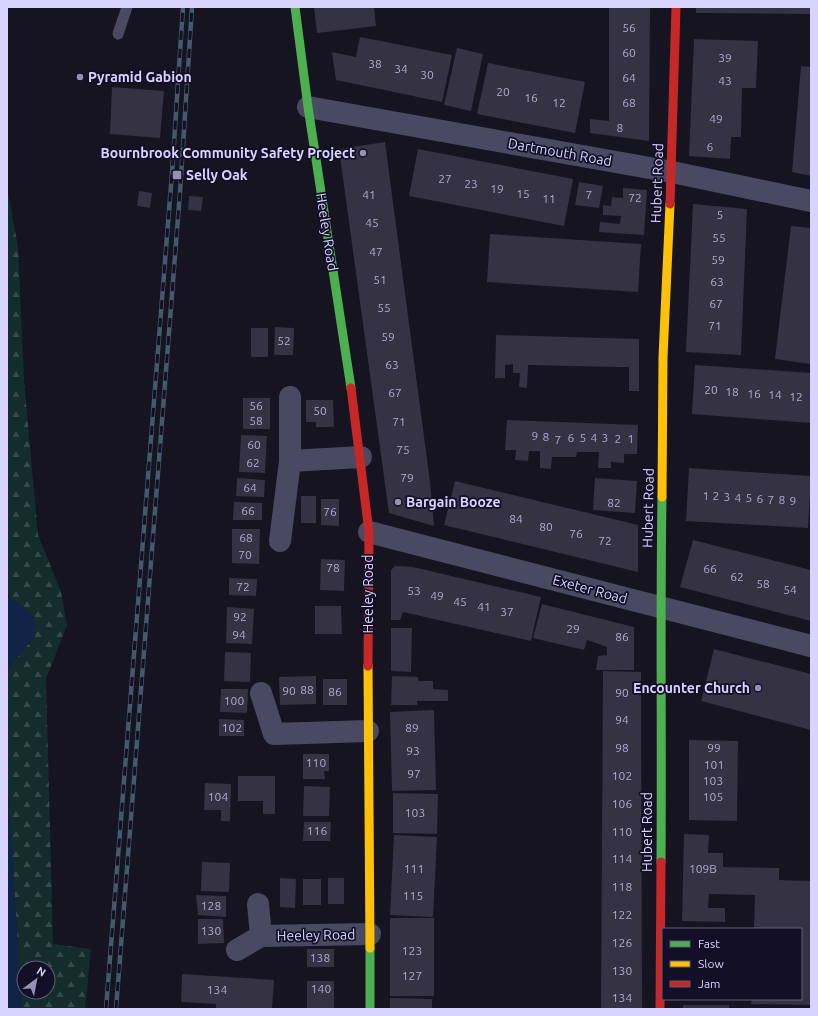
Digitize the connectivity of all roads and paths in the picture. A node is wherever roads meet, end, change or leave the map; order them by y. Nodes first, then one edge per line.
1 (127, 7) edge
2 (296, 7) edge
3 (676, 7) edge
4 (118, 34) dead end
5 (308, 107) junction
6 (672, 172) junction
7 (811, 201) edge
8 (290, 396) dead end
9 (361, 457) junction
10 (290, 461) junction
11 (369, 532) junction
12 (280, 541) dead end
13 (660, 608) junction
14 (811, 646) edge
15 (261, 693) dead end
16 (368, 731) junction
17 (258, 904) dead end
18 (370, 934) junction
19 (261, 936) junction
20 (237, 950) dead end
21 (370, 1009) edge
22 (660, 1009) edge

1 - 4 lane
2 - 5 street, Heeley Road
3 - 6 street, Hubert Road
5 - 6 street, Dartmouth Road
5 - 9 street, Heeley Road
6 - 7 street, Dartmouth Road
6 - 13 street, Hubert Road
8 - 10 street
9 - 10 street
9 - 11 street, Heeley Road
10 - 12 street
11 - 13 street, Exeter Road
11 - 16 street, Heeley Road
13 - 14 street, Exeter Road
13 - 22 street, Hubert Road
15 - 16 street
16 - 18 street, Heeley Road
17 - 19 street, Heeley Road
18 - 19 street, Heeley Road
18 - 21 street, Heeley Road
19 - 20 street, Heeley Road

